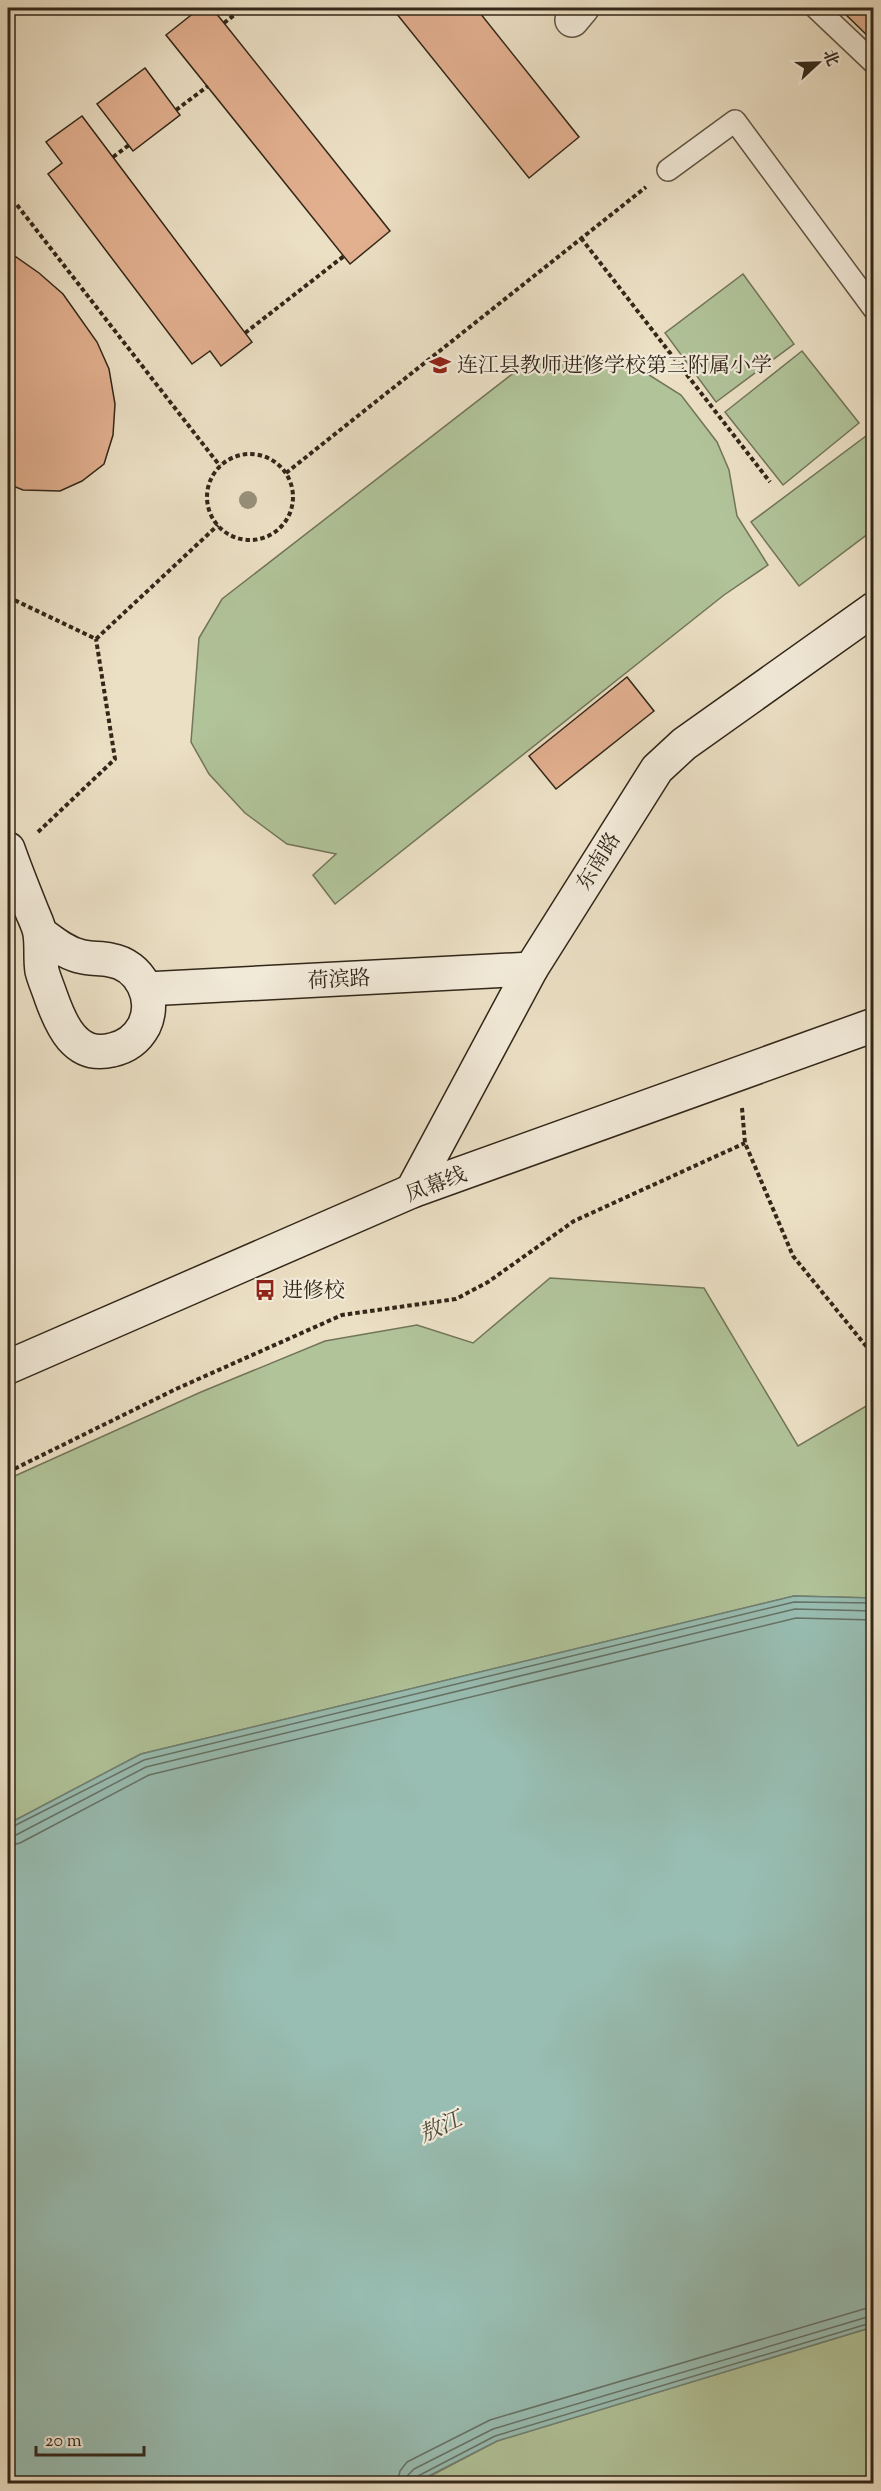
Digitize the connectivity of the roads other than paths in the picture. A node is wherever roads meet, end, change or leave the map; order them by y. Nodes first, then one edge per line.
1 (816, 8) edge
2 (873, 63) edge
3 (668, 170) road end
4 (873, 309) edge
5 (873, 609) edge
6 (9, 853) edge
7 (40, 933) junction
8 (531, 969) junction
9 (146, 989) junction
10 (873, 1025) edge
11 (412, 1191) junction
12 (8, 1367) edge

1 - 2 lane
3 - 4 lane
5 - 8 street, 东南路
6 - 7 street
7 - 9 street
7 - 9 street
8 - 9 street, 荷滨路
8 - 11 street, 东南路
10 - 11 street, 凤幕线
11 - 12 street, 凤幕线

